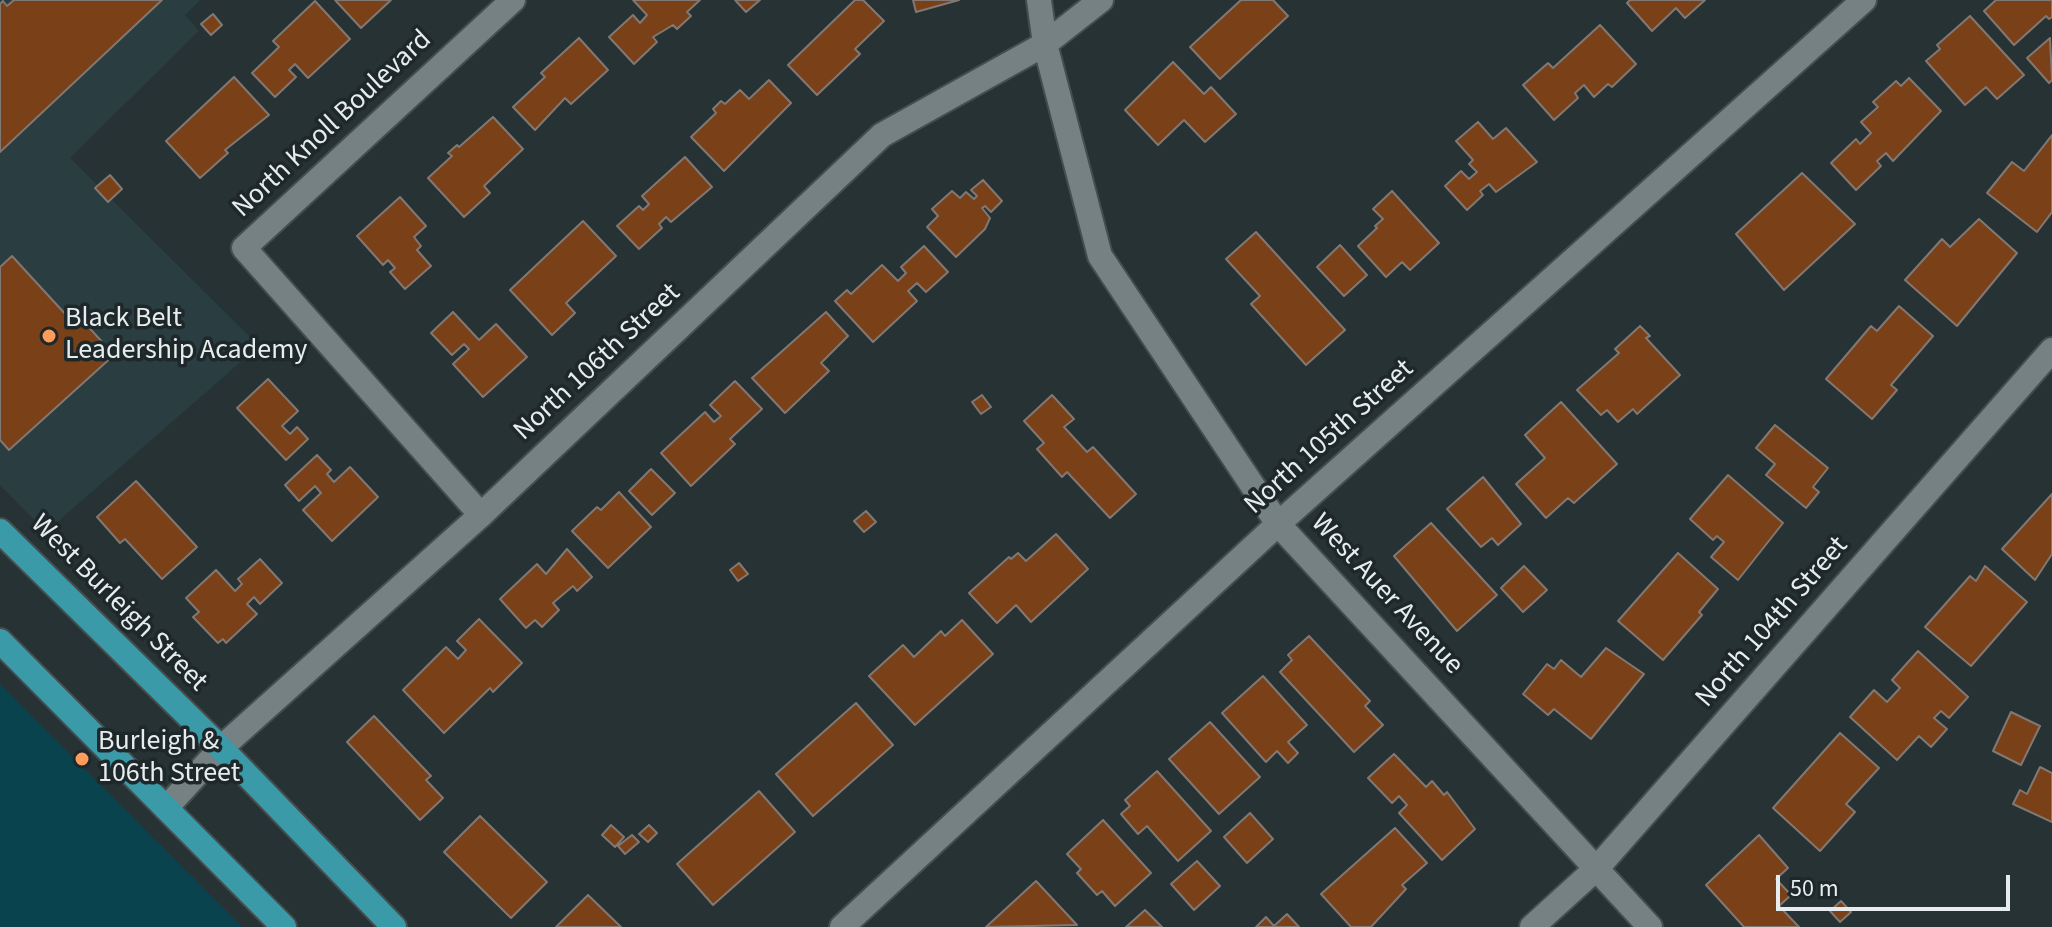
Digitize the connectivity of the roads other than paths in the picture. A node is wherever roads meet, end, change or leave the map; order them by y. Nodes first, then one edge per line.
1 (513, 0) edge
2 (1039, 0) edge
3 (1101, 0) edge
4 (1864, 0) edge
5 (1045, 44) junction
6 (2052, 350) edge
7 (481, 515) junction
8 (1278, 524) junction
9 (0, 531) edge
10 (0, 641) edge
11 (221, 748) junction
12 (166, 808) junction
13 (1598, 867) junction
14 (284, 927) edge
15 (394, 927) edge
16 (842, 927) edge
17 (1532, 927) edge
18 (1650, 927) edge

1 - 7 street, North Knoll Boulevard
2 - 5 street, West Auer Avenue
3 - 5 street, North 106th Street
4 - 8 street, North 105th Street
5 - 7 street, North 106th Street
5 - 8 street, West Auer Avenue
6 - 13 street, North 104th Street
7 - 11 street, North 106th Street
8 - 13 street, West Auer Avenue
8 - 16 street, North 105th Street
9 - 11 main road, West Burleigh Street
10 - 12 main road
11 - 12 street, North 106th Street
11 - 15 main road, West Burleigh Street
12 - 14 main road
13 - 17 street, North 104th Street
13 - 18 street, West Auer Avenue

